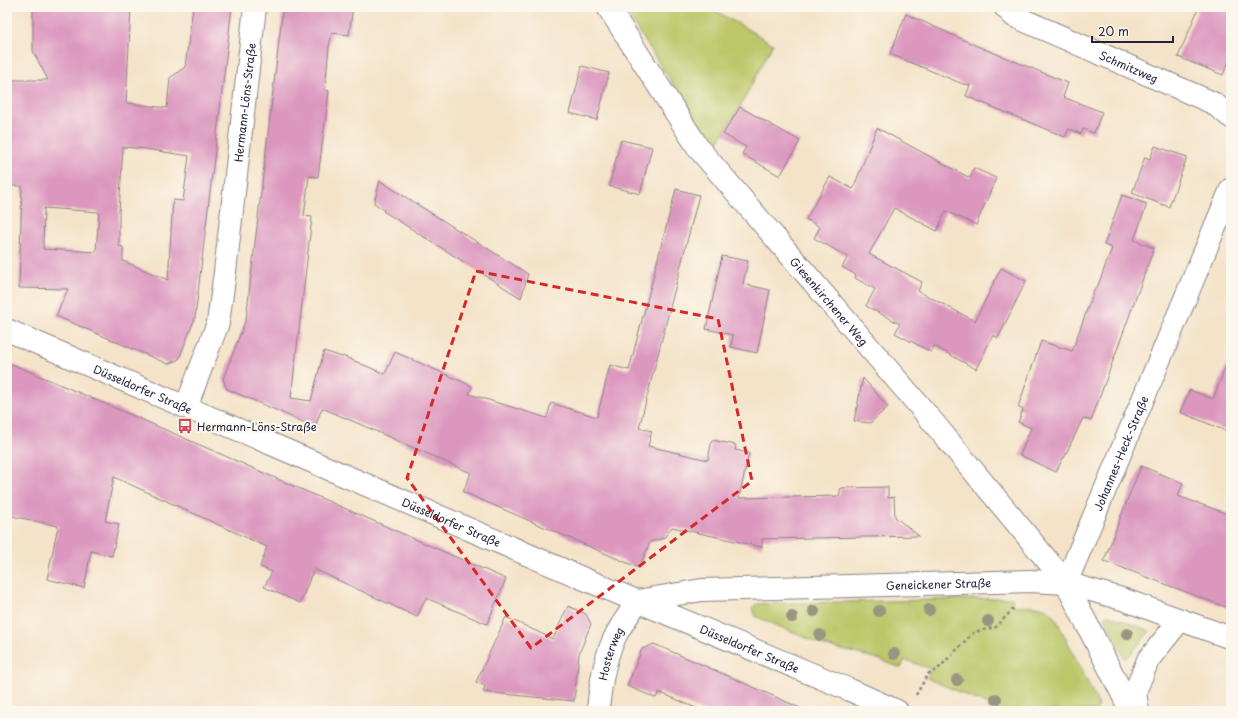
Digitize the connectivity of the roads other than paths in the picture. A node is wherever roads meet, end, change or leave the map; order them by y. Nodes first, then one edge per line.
1 (255, 7) edge
2 (608, 7) edge
3 (1005, 7) edge
4 (1231, 117) edge
5 (1231, 190) edge
6 (7, 330) edge
7 (186, 406) junction
8 (1066, 584) junction
9 (637, 601) junction
10 (1180, 620) junction
11 (1231, 638) edge
12 (906, 705) edge
13 (598, 711) edge
14 (1131, 711) edge
15 (1138, 711) edge

1 - 7 street, Hermann-Löns-Straße
2 - 8 street, Giesenkirchener Weg
3 - 4 street, Schmitzweg
5 - 8 street, Johannes-Heck-Straße
6 - 7 street, Düsseldorfer Straße
7 - 9 street, Düsseldorfer Straße
8 - 9 street, Geneickener Straße
8 - 10 street, Geneickener Straße
8 - 14 street
9 - 12 street, Düsseldorfer Straße
9 - 13 street, Hosterweg
10 - 11 street, Geneickener Straße
10 - 15 street

